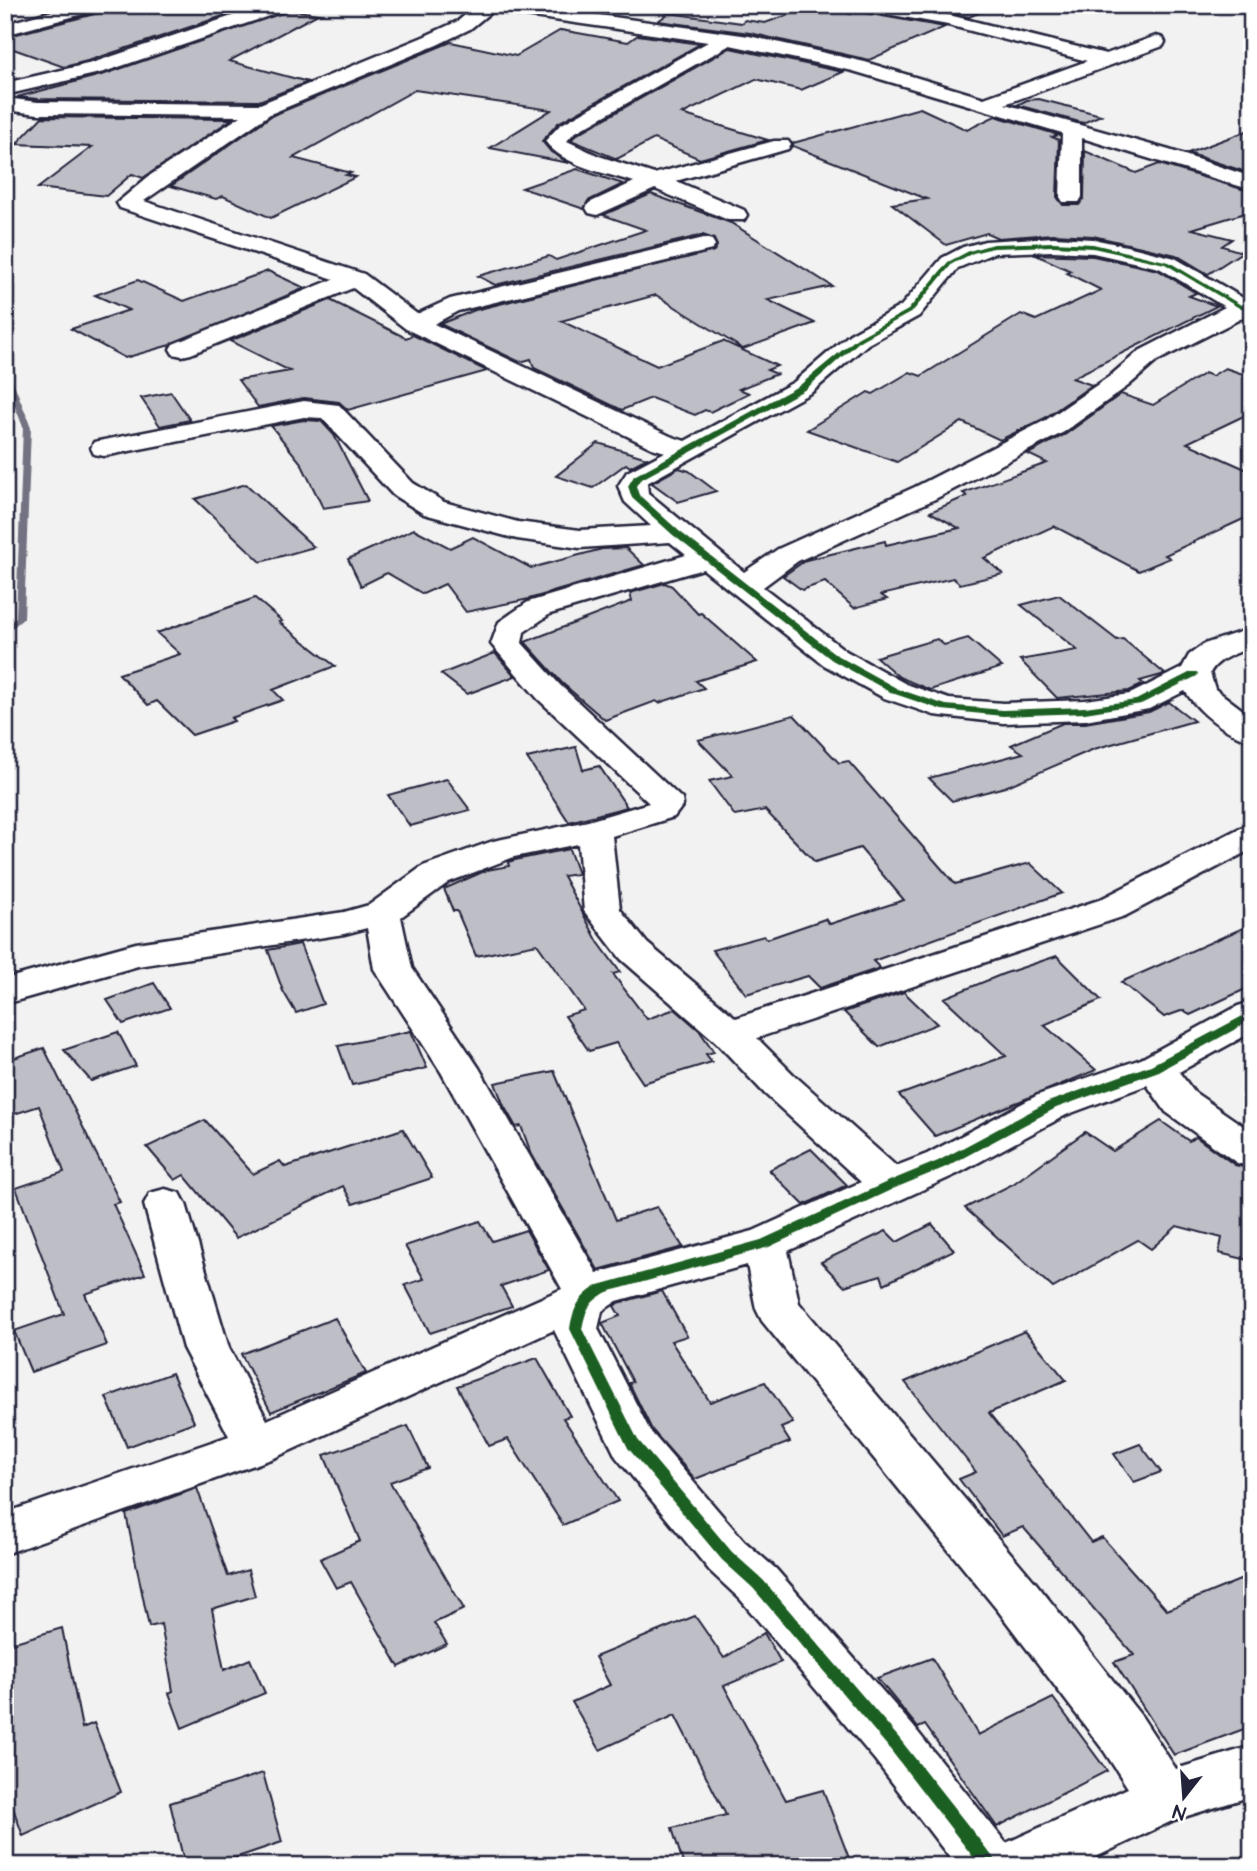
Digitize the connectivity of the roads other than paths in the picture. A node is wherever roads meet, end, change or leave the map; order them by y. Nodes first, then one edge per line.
1 (95, 5) edge
2 (283, 5) edge
3 (488, 5) edge
4 (865, 5) edge
5 (20, 8) dead end
6 (64, 14) junction
7 (5, 30) edge
8 (727, 39) junction
9 (1156, 42) dead end
10 (1107, 60) junction
11 (5, 89) edge
12 (5, 104) edge
13 (985, 105) junction
14 (263, 110) junction
15 (1072, 129) junction
16 (780, 145) dead end
17 (653, 181) junction
18 (1252, 184) edge
19 (1071, 197) dead end
20 (597, 208) dead end
21 (736, 215) dead end
22 (704, 245) dead end
23 (356, 279) junction
24 (1247, 305) edge
25 (415, 324) junction
26 (183, 349) dead end
27 (104, 448) dead end
28 (688, 450) junction
29 (676, 533) junction
30 (708, 558) junction
31 (744, 586) junction
32 (1252, 636) edge
33 (1194, 674) junction
34 (1252, 731) edge
35 (594, 830) junction
36 (1252, 835) edge
37 (382, 912) junction
38 (5, 992) edge
39 (1252, 1015) edge
40 (730, 1033) junction
41 (1156, 1068) junction
42 (1252, 1153) edge
43 (891, 1185) junction
44 (165, 1204) dead end
45 (765, 1244) junction
46 (588, 1296) junction
47 (257, 1445) junction
48 (5, 1534) edge
49 (1252, 1771) edge
50 (1164, 1798) junction
51 (990, 1866) edge
52 (1017, 1866) edge

1 - 6 street
2 - 11 street
3 - 8 street
3 - 14 street
4 - 10 street
5 - 6 street
6 - 7 street
8 - 13 street
8 - 17 street
9 - 10 street
10 - 13 street
12 - 14 street
13 - 15 street
14 - 23 street
15 - 18 street
15 - 19 street
16 - 17 street
17 - 20 street
17 - 21 street
22 - 25 street
23 - 25 street
23 - 26 street
24 - 28 street
24 - 31 street
25 - 28 street
27 - 29 street
28 - 29 street
29 - 30 street
30 - 31 street
30 - 35 street
31 - 33 street
32 - 33 street
33 - 34 street
35 - 37 street
35 - 40 street
36 - 40 street
37 - 38 street
37 - 46 street
39 - 41 street
40 - 43 street
41 - 42 street
41 - 43 street
43 - 45 street
44 - 47 street
45 - 46 street
45 - 50 street
46 - 47 street
46 - 51 street
47 - 48 street
49 - 50 street
50 - 52 street

